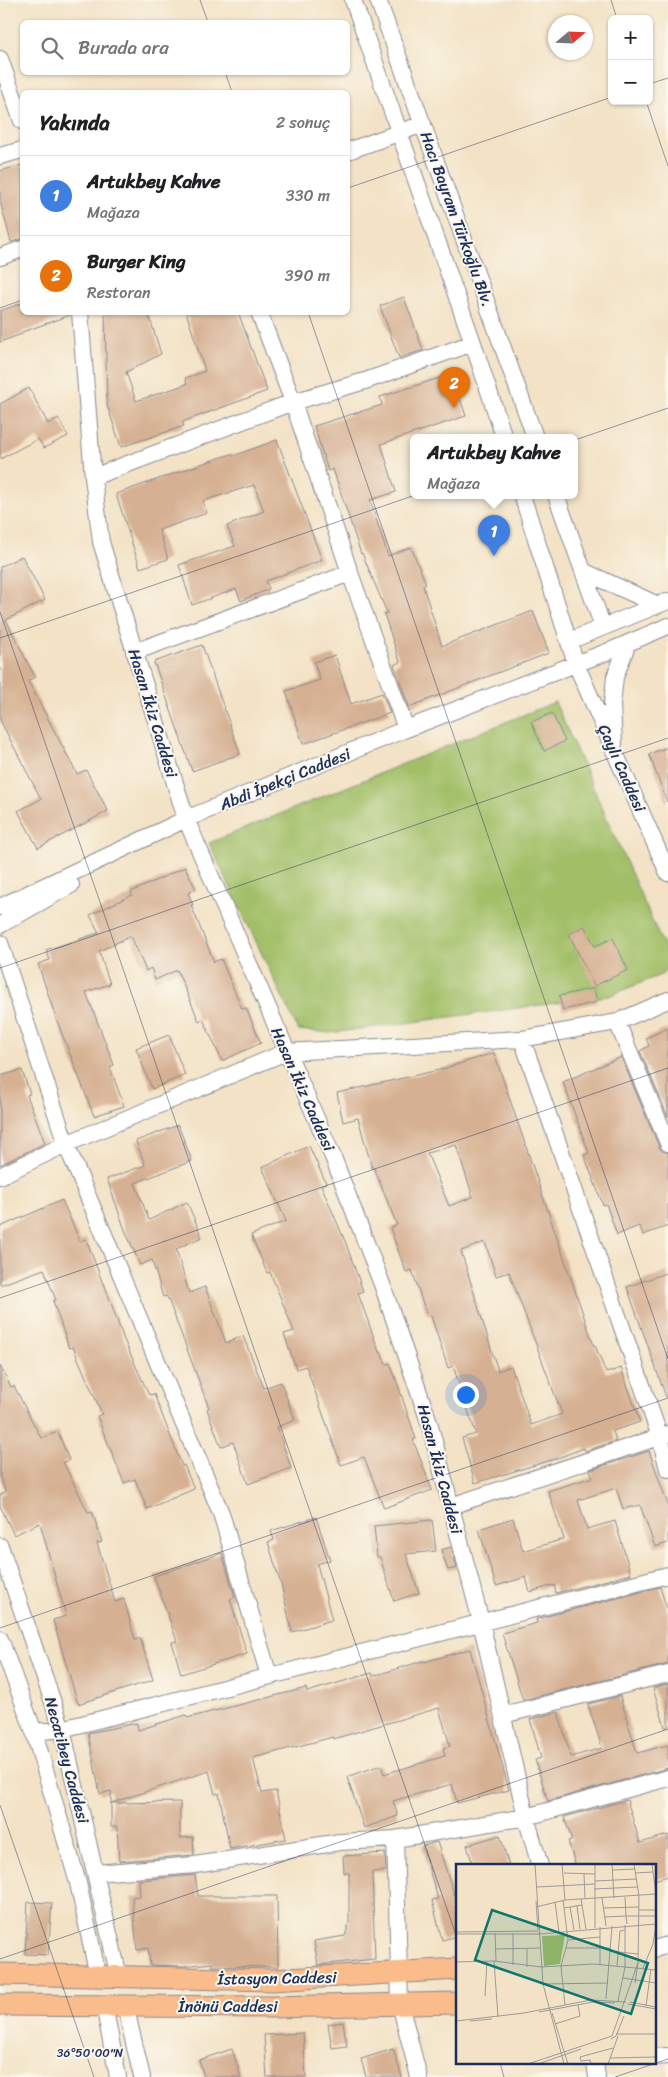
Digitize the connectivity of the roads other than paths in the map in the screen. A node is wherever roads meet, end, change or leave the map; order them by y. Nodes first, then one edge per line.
1 (353, 0) edge
2 (378, 0) edge
3 (0, 59) edge
4 (20, 115) edge
5 (423, 124) junction
6 (400, 131) junction
7 (350, 149) edge
8 (20, 151) edge
9 (0, 156) edge
10 (20, 250) edge
11 (0, 257) edge
12 (80, 315) edge
13 (261, 315) edge
14 (473, 343) junction
15 (293, 402) junction
16 (503, 434) edge
17 (534, 434) edge
18 (93, 477) junction
19 (523, 499) edge
20 (557, 499) edge
21 (583, 571) junction
22 (350, 573) junction
23 (663, 603) edge
24 (668, 626) edge
25 (603, 627) junction
26 (569, 641) junction
27 (628, 643) junction
28 (134, 652) junction
29 (576, 664) junction
30 (406, 729) junction
31 (615, 753) junction
32 (186, 820) junction
33 (668, 873) edge
34 (0, 907) edge
35 (0, 925) edge
36 (0, 943) edge
37 (668, 1000) edge
38 (617, 1022) junction
39 (522, 1038) junction
40 (286, 1052) junction
41 (668, 1143) edge
42 (66, 1144) junction
43 (0, 1176) edge
44 (664, 1436) edge
45 (668, 1469) edge
46 (451, 1506) junction
47 (0, 1546) edge
48 (668, 1577) edge
49 (481, 1622) junction
50 (0, 1639) edge
51 (668, 1674) edge
52 (269, 1676) junction
53 (503, 1715) junction
54 (62, 1729) junction
55 (34, 1732) junction
56 (668, 1778) edge
57 (526, 1817) junction
58 (395, 1839) junction
59 (539, 1864) edge
60 (96, 1873) junction
61 (456, 1969) edge
62 (0, 1974) edge
63 (398, 1974) junction
64 (98, 1976) junction
65 (119, 1977) junction
66 (456, 2003) edge
67 (400, 2004) junction
68 (0, 2005) edge
69 (104, 2005) junction
70 (125, 2005) junction
71 (595, 2064) edge
72 (118, 2077) edge
73 (142, 2077) edge
74 (419, 2077) edge
75 (597, 2077) edge

1 - 6 street, Hacı Bayram Türkoğlu Blv.
2 - 5 street, Hacı Bayram Türkoğlu Blv.
3 - 4 street
5 - 6 street
5 - 17 street, Hacı Bayram Türkoğlu Blv.
6 - 7 street
6 - 14 street, Hacı Bayram Türkoğlu Blv.
8 - 9 street
10 - 11 street
12 - 18 street, Hasan İkiz Caddesi
13 - 15 street
14 - 15 street
14 - 16 street, Hacı Bayram Türkoğlu Blv.
15 - 18 street
15 - 22 street
18 - 28 street, Hasan İkiz Caddesi
19 - 26 street
20 - 21 street
21 - 23 street
21 - 25 street
22 - 28 street
22 - 30 street
23 - 25 street
24 - 27 street, Abdi İpekçi Caddesi
25 - 26 street
26 - 29 street
27 - 29 street, Abdi İpekçi Caddesi
27 - 31 street
28 - 32 street, Hasan İkiz Caddesi
29 - 30 street, Abdi İpekçi Caddesi
29 - 31 street, Çaylı Caddesi
30 - 32 street, Abdi İpekçi Caddesi
31 - 33 street, Çaylı Caddesi
32 - 34 street, Abdi İpekçi Caddesi
32 - 35 street
32 - 40 street, Hasan İkiz Caddesi
36 - 42 street
37 - 38 street
38 - 39 street
38 - 41 street
39 - 40 street
39 - 44 street
40 - 42 street
40 - 46 street, Hasan İkiz Caddesi
42 - 43 street
42 - 52 street
44 - 45 street
44 - 46 street
46 - 49 street, Hasan İkiz Caddesi
47 - 54 street, Necatibey Caddesi
48 - 49 street
49 - 52 street
49 - 53 street, Hasan İkiz Caddesi
50 - 55 street, Necatibey Caddesi
51 - 53 street
52 - 54 street
53 - 57 street, Hasan İkiz Caddesi
54 - 55 street
54 - 60 street, Necatibey Caddesi
55 - 64 street, Necatibey Caddesi
56 - 57 street
57 - 58 street
57 - 59 street, Hasan İkiz Caddesi
58 - 60 street
58 - 63 street
60 - 65 street, Necatibey Caddesi
61 - 63 main road, İstasyon Caddesi
62 - 64 main road
63 - 65 main road, İstasyon Caddesi
63 - 67 street
64 - 65 main road, İstasyon Caddesi
64 - 69 main road
65 - 70 main road
66 - 67 main road, İnönü Caddesi
67 - 70 main road, İnönü Caddesi
67 - 74 street
68 - 69 main road, İnönü Caddesi
69 - 70 main road, İnönü Caddesi
69 - 72 street
70 - 73 street
71 - 75 street

